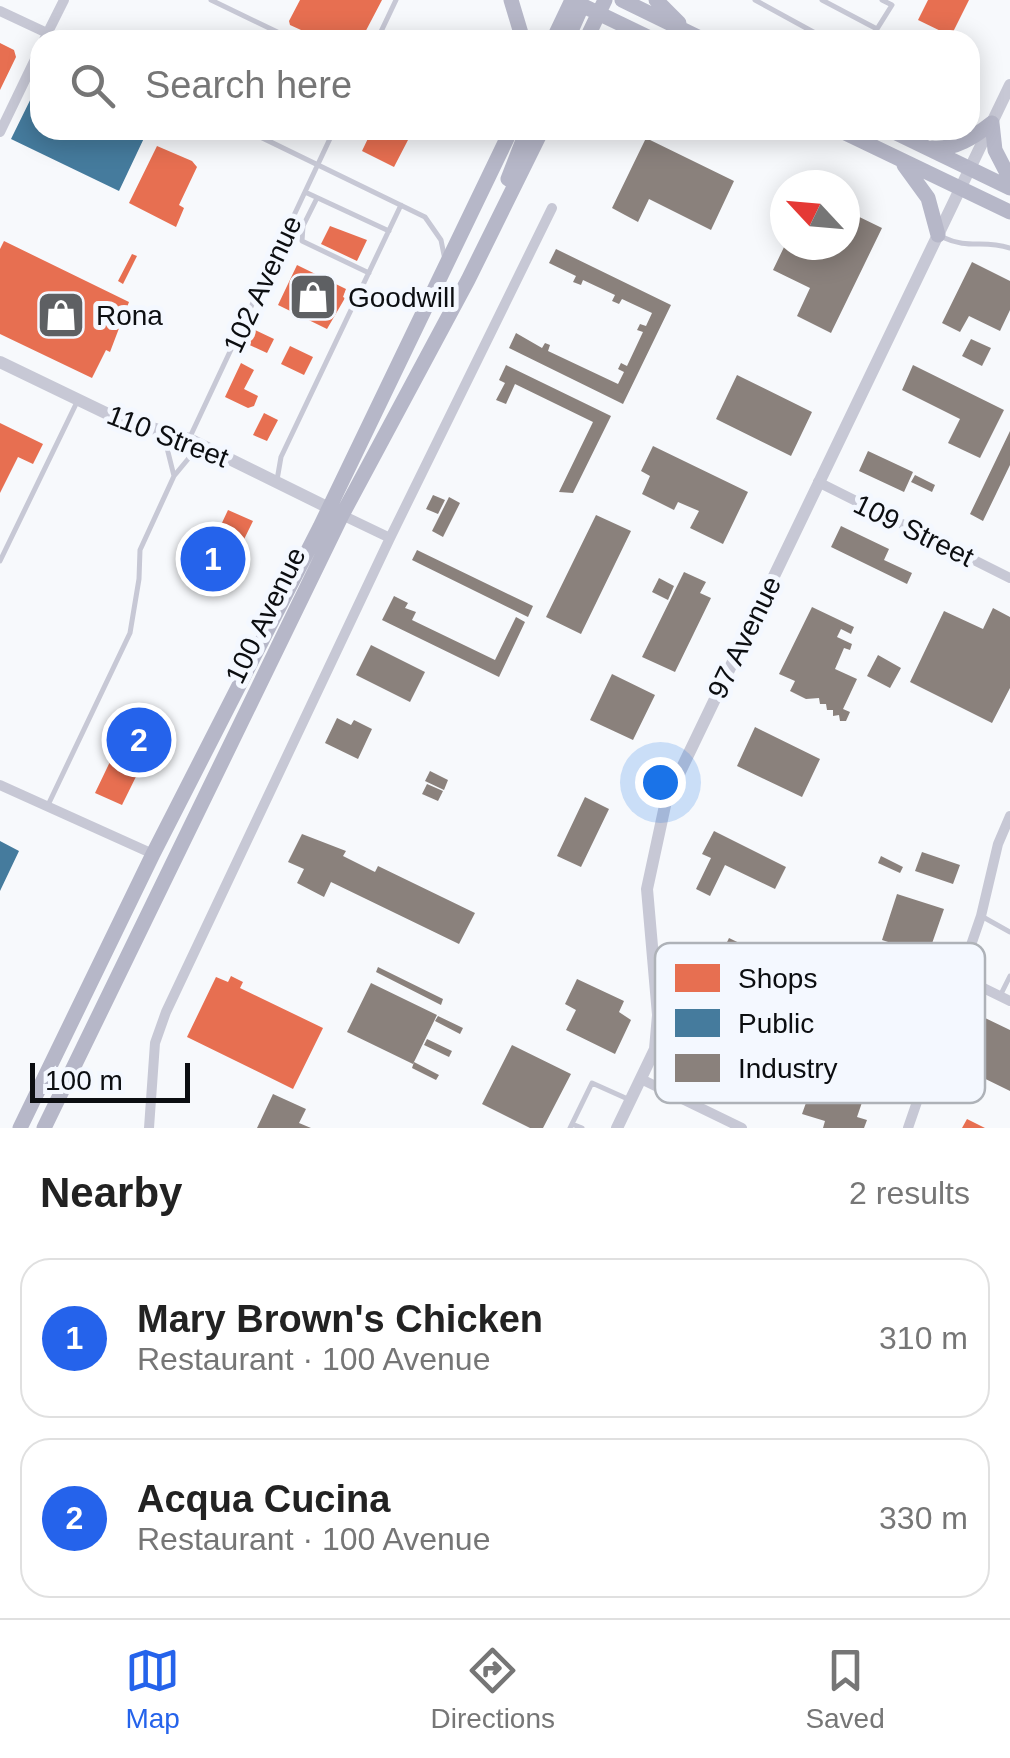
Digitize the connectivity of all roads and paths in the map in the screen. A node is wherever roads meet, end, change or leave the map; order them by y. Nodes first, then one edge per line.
1 (64, 0) edge
2 (211, 0) edge
3 (396, 0) edge
4 (511, 0) edge
5 (622, 0) edge
6 (656, 0) edge
7 (754, 0) edge
8 (822, 0) edge
9 (882, 0) edge
10 (575, 1) edge
11 (894, 2) edge
12 (602, 7) edge
13 (0, 11) edge
14 (877, 29) joint
15 (34, 30) edge
16 (49, 30) edge
17 (273, 30) edge
18 (382, 30) edge
19 (520, 30) edge
20 (559, 30) edge
21 (569, 30) edge
22 (591, 30) edge
23 (638, 30) edge
24 (684, 30) edge
25 (689, 30) edge
26 (810, 30) edge
27 (30, 69) edge
28 (1010, 85) edge
29 (992, 124) junction
30 (0, 132) edge
31 (980, 132) edge
32 (267, 140) edge
33 (329, 140) edge
34 (505, 140) edge
35 (523, 140) edge
36 (537, 140) edge
37 (859, 140) edge
38 (911, 140) edge
39 (967, 140) edge
40 (923, 146) junction
41 (898, 159) junction
42 (318, 165) junction
43 (970, 168) junction
44 (1010, 179) edge
45 (960, 188) junction
46 (1010, 188) edge
47 (305, 192) junction
48 (317, 198) junction
49 (402, 206) junction
50 (552, 208) dead end
51 (1010, 212) edge
52 (389, 231) junction
53 (938, 235) junction
54 (1010, 248) edge
55 (445, 268) junction
56 (369, 273) junction
57 (468, 280) junction
58 (0, 362) edge
59 (78, 400) junction
60 (162, 432) junction
61 (195, 442) junction
62 (174, 476) junction
63 (276, 482) junction
64 (818, 482) junction
65 (336, 511) junction
66 (390, 538) junction
67 (0, 561) edge
68 (1010, 578) edge
69 (0, 785) edge
70 (46, 808) junction
71 (1010, 816) edge
72 (154, 854) junction
73 (981, 916) junction
74 (1010, 932) edge
75 (971, 943) edge
76 (1010, 976) edge
77 (655, 981) edge
78 (1005, 999) edge
79 (655, 1048) edge
80 (641, 1079) junction
81 (655, 1086) edge
82 (631, 1100) junction
83 (690, 1103) edge
84 (916, 1103) edge
85 (572, 1126) edge
86 (20, 1128) edge
87 (44, 1128) edge
88 (149, 1128) edge
89 (582, 1128) edge
90 (617, 1128) edge
91 (742, 1128) edge
92 (908, 1128) edge

1 - 16 street
2 - 17 lane
3 - 18 lane
4 - 19 main road
5 - 24 main road
6 - 25 main road
7 - 26 lane
8 - 14 lane
9 - 11 lane
10 - 12 main road
10 - 20 main road
10 - 21 main road
11 - 14 lane
12 - 22 main road
12 - 23 main road
13 - 15 street
27 - 30 street
28 - 29 street, 97 Avenue
29 - 31 main road
29 - 43 street, 97 Avenue
29 - 44 main road
32 - 42 lane
33 - 42 lane, 102 Avenue
34 - 55 main road, 100 Avenue
35 - 57 main road
36 - 57 main road, 100 Avenue
37 - 41 main road
38 - 40 main road
39 - 40 main road
40 - 43 main road
41 - 45 main road
41 - 53 main road
42 - 47 lane, 102 Avenue
42 - 49 lane
43 - 45 street, 97 Avenue
43 - 46 main road
45 - 51 main road
45 - 53 street, 97 Avenue
47 - 48 lane
47 - 61 lane, 102 Avenue
48 - 52 lane
48 - 56 lane
49 - 52 lane
49 - 55 lane
50 - 66 street
52 - 56 lane
53 - 54 lane
53 - 64 street, 97 Avenue
55 - 65 main road, 100 Avenue
56 - 63 lane
57 - 65 main road, 100 Avenue
58 - 59 street, 110 Street
59 - 60 street, 110 Street
59 - 67 lane
60 - 61 street, 110 Street
60 - 62 lane
61 - 62 lane, 102 Avenue
61 - 63 street, 110 Street
62 - 70 lane, 102 Avenue
63 - 65 street, 110 Street
64 - 68 street, 109 Street
64 - 77 street, 97 Avenue
65 - 66 street, 110 Street
65 - 72 main road, 100 Avenue
65 - 87 main road, 100 Avenue
66 - 88 street
69 - 70 street
70 - 72 street
71 - 73 street
72 - 86 main road, 100 Avenue
73 - 74 lane
73 - 75 street
76 - 78 lane
79 - 80 street, 97 Avenue
80 - 81 street
80 - 82 street, 97 Avenue
82 - 85 lane
82 - 90 street, 97 Avenue
83 - 91 street
84 - 92 street
85 - 89 lane

